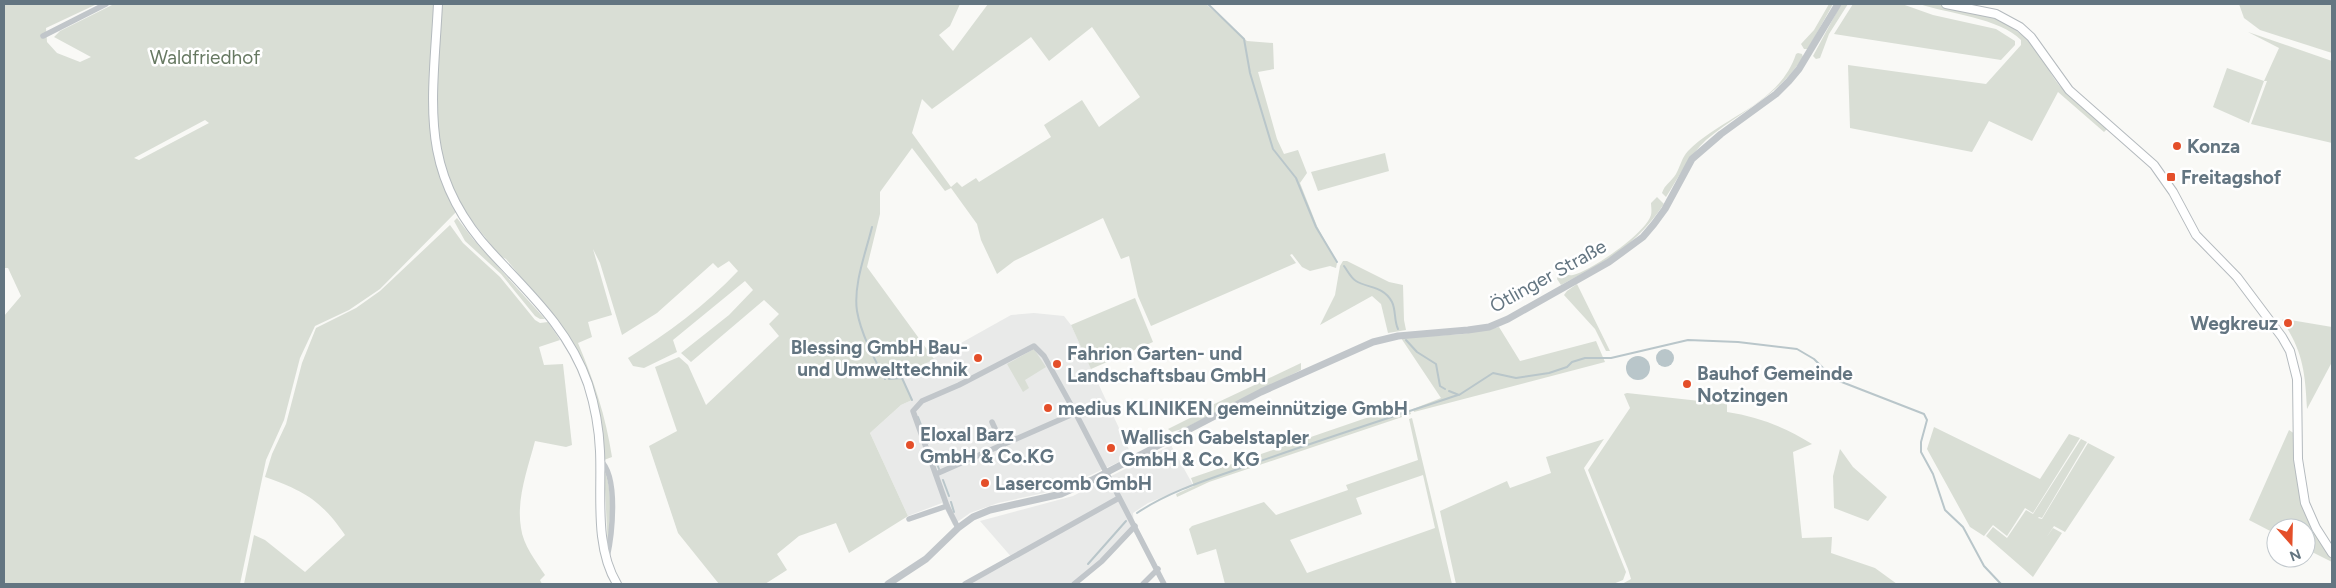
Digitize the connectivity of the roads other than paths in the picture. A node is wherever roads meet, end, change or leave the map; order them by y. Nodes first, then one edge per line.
1 (106, 4) edge
2 (438, 4) edge
3 (1838, 4) edge
4 (1946, 4) edge
5 (43, 36) dead end
6 (1098, 404) dead end
7 (1076, 414) junction
8 (992, 422) dead end
9 (1003, 446) junction
10 (936, 474) junction
11 (1106, 474) junction
12 (1119, 498) junction
13 (947, 506) junction
14 (909, 519) dead end
15 (1135, 526) junction
16 (958, 528) junction
17 (2332, 553) edge
18 (1158, 569) junction
19 (617, 584) edge
20 (888, 584) edge
21 (966, 584) edge
22 (1074, 584) edge
23 (1143, 584) edge
24 (1164, 584) edge

1 - 5 street
2 - 19 main road
3 - 11 street, Ötlinger Straße
4 - 17 main road
6 - 7 street
7 - 9 street
7 - 10 street
7 - 11 street
8 - 9 street
9 - 10 street
10 - 13 street
11 - 12 street
11 - 16 street, Ötlinger Straße
12 - 15 street
12 - 21 street
13 - 14 street
13 - 16 street
15 - 18 street
15 - 22 street
16 - 20 street, Ötlinger Straße
18 - 23 street
18 - 24 street

